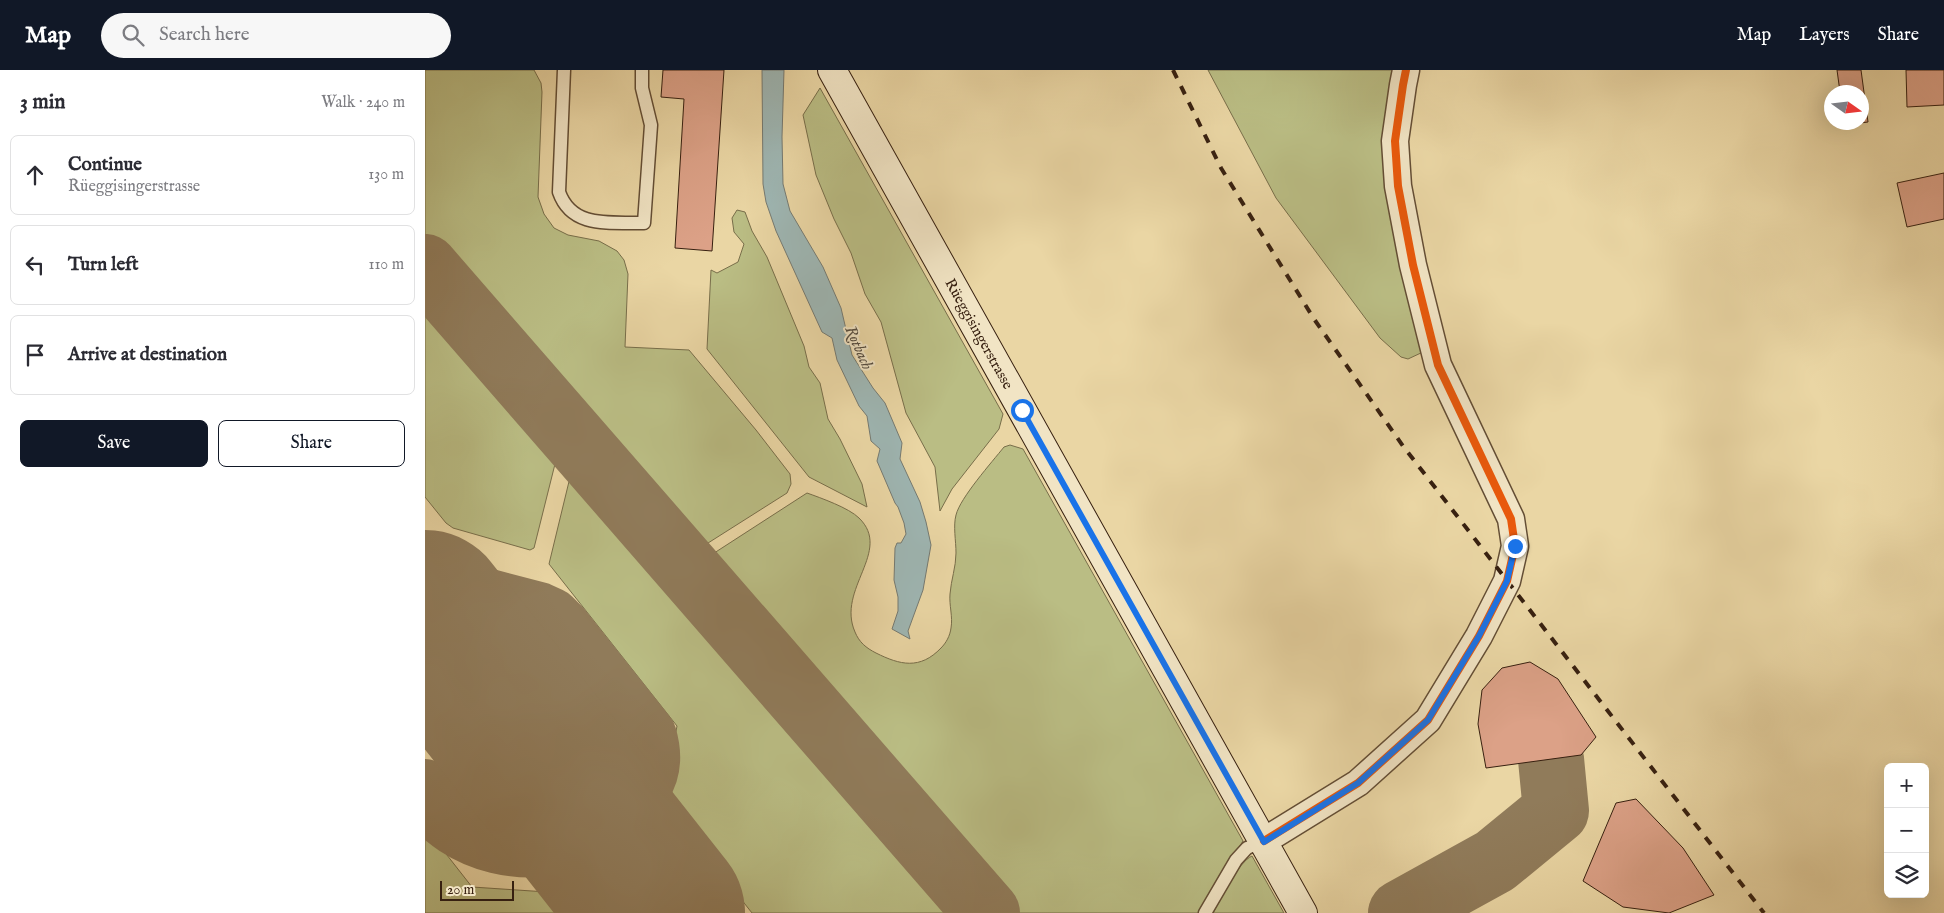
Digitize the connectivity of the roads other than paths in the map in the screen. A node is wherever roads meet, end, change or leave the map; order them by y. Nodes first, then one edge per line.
1 (564, 70) edge
2 (642, 70) edge
3 (832, 70) edge
4 (1406, 70) edge
5 (1264, 842) junction
6 (1205, 913) edge
7 (1303, 913) edge

1 - 2 lane
3 - 5 main road, Rüeggisingerstrasse
4 - 5 street
5 - 6 lane
5 - 7 main road, Rüeggisingerstrasse

